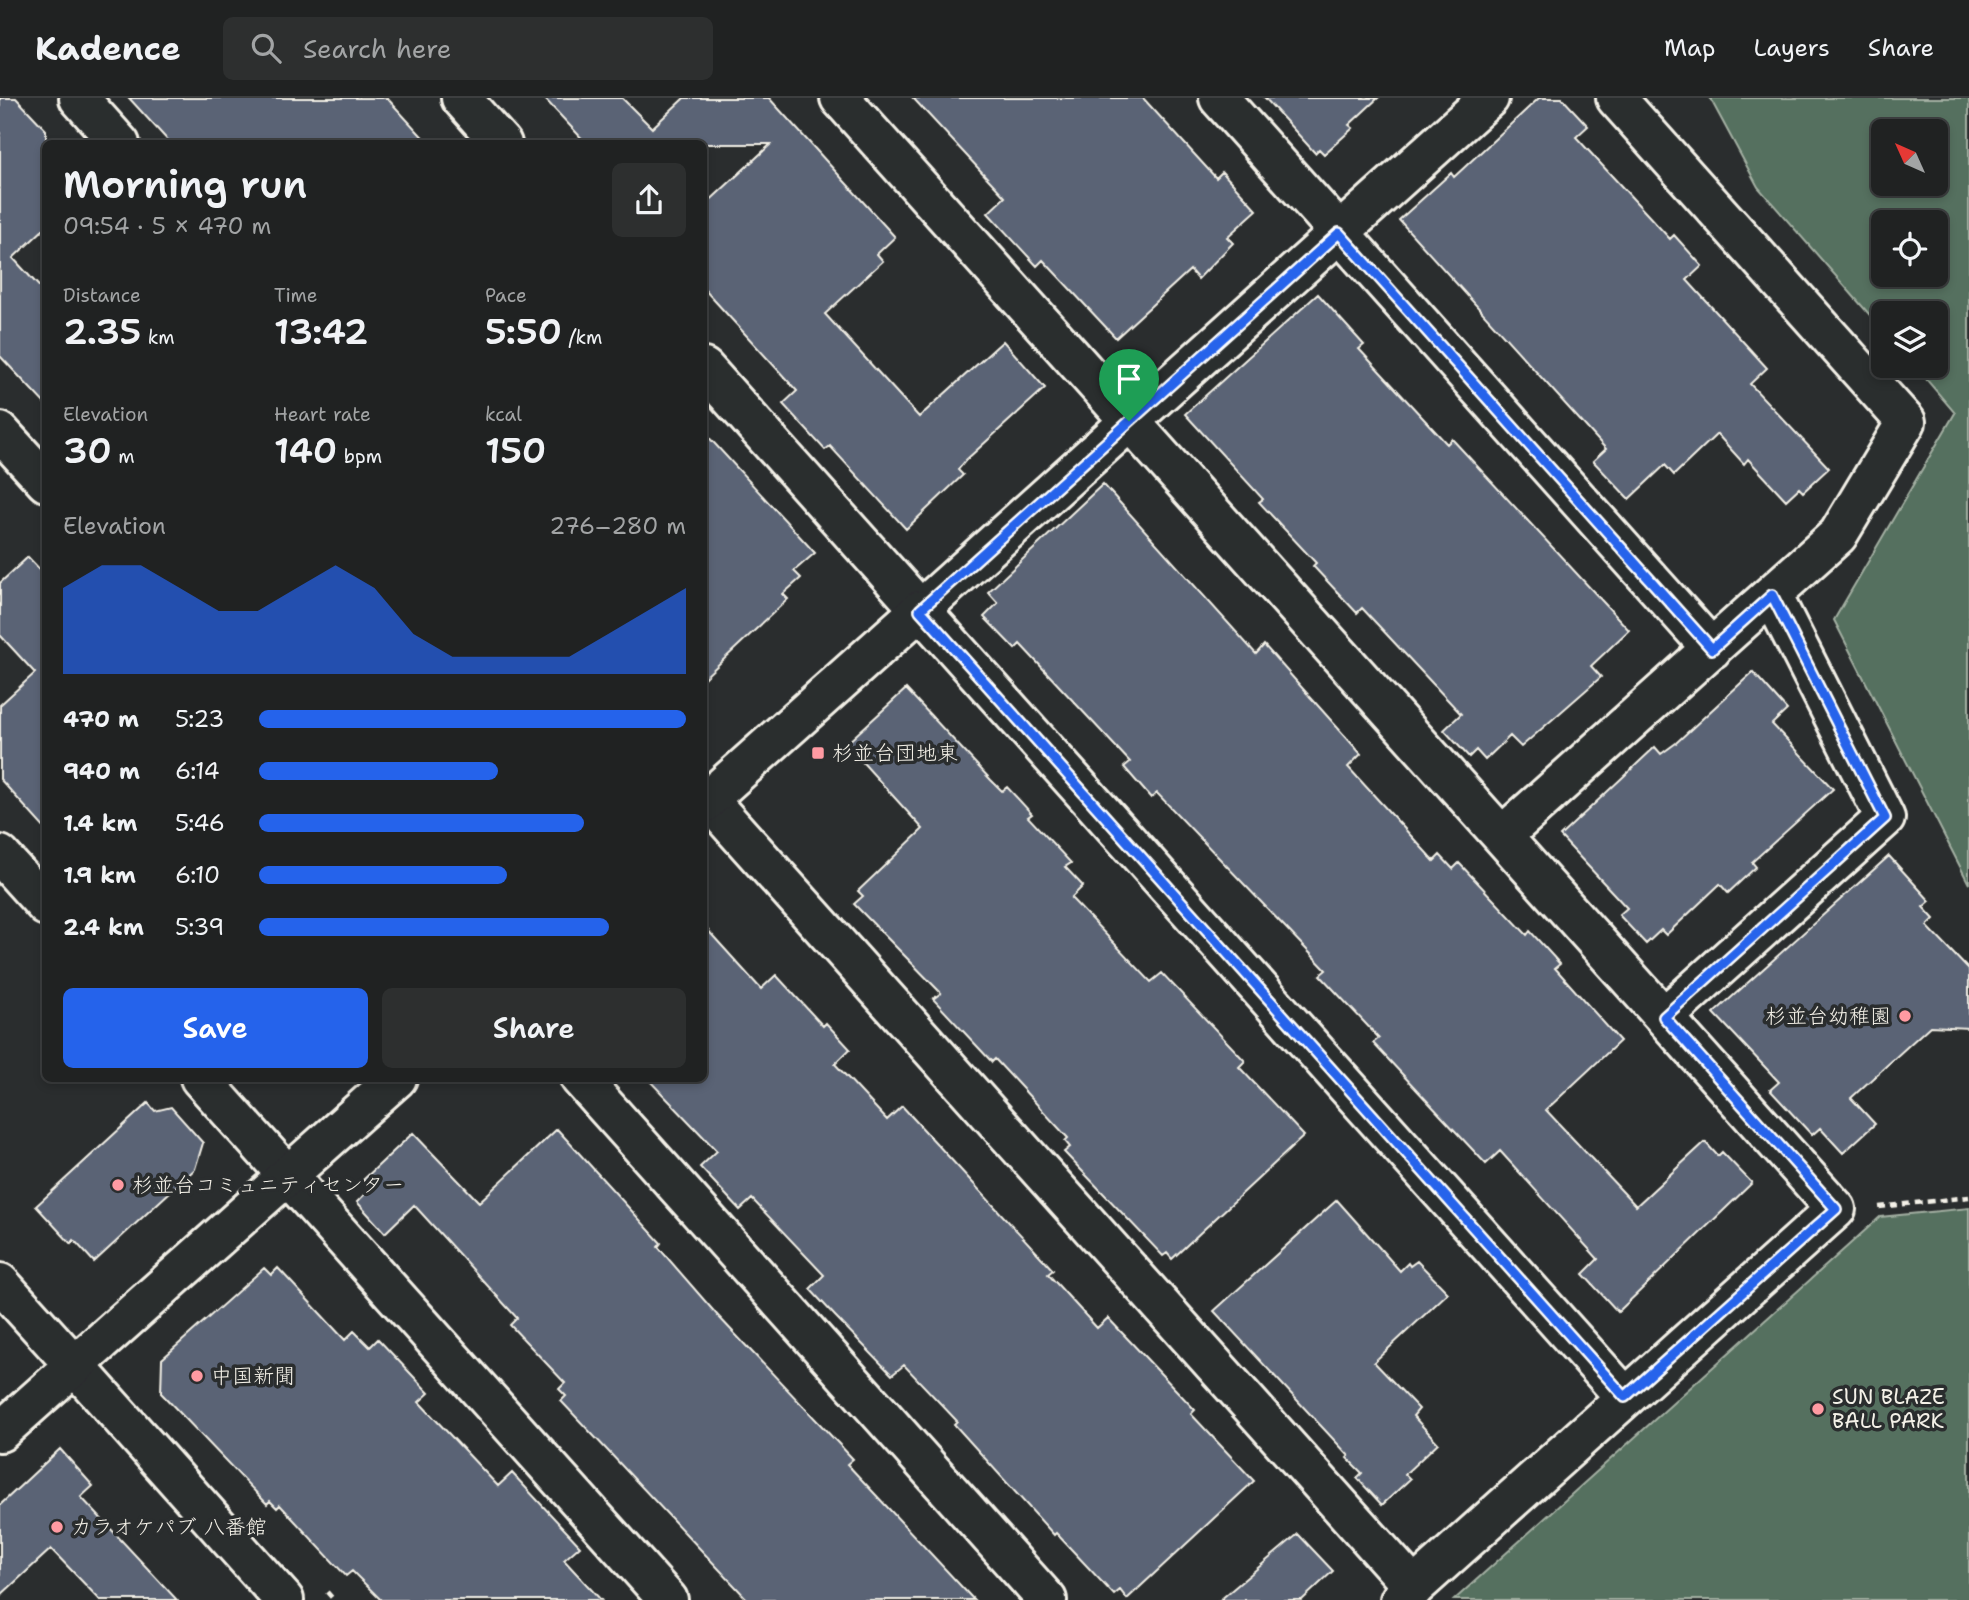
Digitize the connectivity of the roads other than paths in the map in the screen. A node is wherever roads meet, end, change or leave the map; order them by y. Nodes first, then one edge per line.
1 (79, 98) edge
2 (461, 98) edge
3 (840, 98) edge
4 (1219, 98) edge
5 (1489, 98) edge
6 (1616, 98) edge
7 (116, 140) edge
8 (498, 140) edge
9 (1339, 233) junction
10 (707, 371) edge
11 (1129, 421) junction
12 (0, 432) edge
13 (42, 478) edge
14 (1772, 595) junction
15 (920, 610) junction
16 (1712, 649) junction
17 (707, 797) edge
18 (707, 801) edge
19 (1502, 835) junction
20 (0, 855) edge
21 (42, 901) edge
22 (1664, 1017) junction
23 (204, 1082) edge
24 (393, 1082) edge
25 (584, 1082) edge
26 (288, 1176) junction
27 (0, 1283) edge
28 (75, 1366) junction
29 (1625, 1397) junction
30 (0, 1432) edge
31 (1407, 1594) edge
32 (284, 1600) edge
33 (668, 1600) edge
34 (1047, 1600) edge

1 - 7 street
2 - 8 street
3 - 11 street
4 - 9 street
5 - 9 street
6 - 14 street
9 - 11 street
9 - 16 street
10 - 15 street
11 - 15 street
11 - 19 street
12 - 13 street
14 - 16 street
14 - 22 street
15 - 17 street
15 - 29 street
16 - 19 street
18 - 31 street
19 - 22 street
20 - 21 street
22 - 29 street
23 - 26 street
24 - 26 street
25 - 34 street
26 - 28 street
26 - 33 street
27 - 28 street
28 - 30 street
28 - 32 street
29 - 31 street

